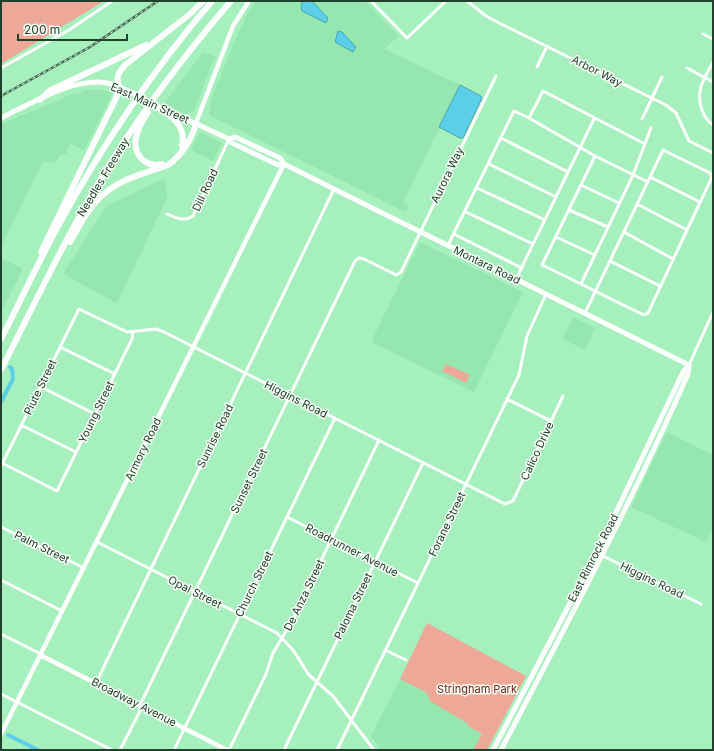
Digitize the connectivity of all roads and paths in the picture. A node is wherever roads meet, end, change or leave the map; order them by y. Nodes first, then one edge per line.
1 (112, 1) edge
2 (203, 1) edge
3 (212, 1) edge
4 (231, 1) edge
5 (249, 1) edge
6 (370, 1) edge
7 (446, 1) edge
8 (467, 1) edge
9 (703, 34) dead end
10 (713, 39) edge
11 (157, 40) junction
12 (547, 46) junction
13 (713, 62) edge
14 (537, 67) dead end
15 (1, 68) edge
16 (687, 68) dead end
17 (496, 76) dead end
18 (662, 77) dead end
19 (705, 78) junction
20 (713, 82) edge
21 (120, 88) junction
22 (652, 98) junction
23 (40, 100) junction
24 (153, 103) junction
25 (1, 118) edge
26 (529, 118) junction
27 (594, 119) junction
28 (642, 119) dead end
29 (196, 123) junction
30 (713, 125) edge
31 (651, 128) dead end
32 (501, 138) junction
33 (229, 139) junction
34 (645, 144) junction
35 (182, 146) junction
36 (581, 147) junction
37 (713, 153) edge
38 (595, 156) junction
39 (284, 164) junction
40 (489, 164) junction
41 (568, 172) junction
42 (633, 175) junction
43 (650, 177) junction
44 (648, 182) junction
45 (581, 184) junction
46 (477, 188) junction
47 (334, 189) junction
48 (556, 197) junction
49 (700, 202) junction
50 (619, 203) junction
51 (637, 204) junction
52 (569, 210) junction
53 (466, 212) junction
54 (167, 214) dead end
55 (545, 220) junction
56 (608, 228) junction
57 (687, 230) junction
58 (420, 232) junction
59 (624, 232) junction
60 (454, 234) junction
61 (556, 237) junction
62 (533, 244) junction
63 (448, 246) junction
64 (595, 254) junction
65 (359, 258) joint
66 (674, 259) junction
67 (610, 261) junction
68 (522, 268) junction
69 (516, 279) junction
70 (581, 284) junction
71 (660, 286) junction
72 (42, 289) junction
73 (595, 291) junction
74 (546, 294) junction
75 (16, 308) junction
76 (80, 309) joint
77 (713, 312) edge
78 (585, 313) junction
79 (133, 332) junction
80 (1, 339) edge
81 (60, 347) junction
82 (194, 347) junction
83 (689, 365) junction
84 (1, 370) edge
85 (246, 373) junction
86 (114, 374) junction
87 (41, 387) junction
88 (290, 396) junction
89 (563, 396) dead end
90 (507, 400) junction
91 (95, 414) junction
92 (334, 418) junction
93 (551, 421) junction
94 (21, 425) junction
95 (379, 440) junction
96 (76, 452) junction
97 (423, 463) junction
98 (2, 465) edge
99 (466, 485) junction
100 (509, 504) joint
101 (287, 517) junction
102 (1, 527) edge
103 (331, 539) junction
104 (97, 542) junction
105 (603, 556) junction
106 (375, 561) junction
107 (84, 568) junction
108 (151, 570) junction
109 (1, 580) edge
110 (418, 583) junction
111 (196, 592) junction
112 (701, 604) dead end
113 (62, 611) junction
114 (240, 614) junction
115 (1, 634) edge
116 (282, 638) junction
117 (385, 650) junction
118 (40, 654) junction
119 (406, 660) dead end
120 (317, 682) junction
121 (96, 683) junction
122 (1, 694) edge
123 (17, 702) junction
124 (141, 706) junction
125 (351, 720) junction
126 (184, 728) junction
127 (1, 734) edge
128 (112, 750) edge
129 (120, 750) edge
130 (174, 750) edge
131 (228, 750) edge
132 (284, 750) edge
133 (337, 750) edge
134 (374, 750) edge
135 (493, 750) edge
136 (501, 750) edge

1 - 15 street
2 - 11 highway
3 - 75 highway, Needles Freeway
4 - 24 highway, Needles Freeway
5 - 29 main road, East Main Street
6 - 7 street
8 - 12 street, Arbor Way
9 - 10 street
11 - 21 highway
11 - 23 highway
12 - 14 street
12 - 22 street, Arbor Way
13 - 19 street
16 - 19 street
17 - 58 street, Aurora Way
18 - 22 street
19 - 20 street
19 - 30 street
21 - 23 main road, East Main Street
21 - 24 main road, East Main Street
21 - 75 highway
22 - 28 street
22 - 37 street, Arbor Way
23 - 25 main road, East Main Street
24 - 29 main road, East Main Street
24 - 35 highway
24 - 35 highway
24 - 72 highway, Needles Freeway
26 - 27 street
26 - 32 street
26 - 36 street
27 - 34 street
27 - 36 street
29 - 33 main road, Montara Road
29 - 35 highway
29 - 72 highway
31 - 34 street
32 - 40 street
32 - 41 street
33 - 39 main road, Montara Road
33 - 54 street, Dill Road
34 - 42 street
36 - 38 street
36 - 41 street
38 - 42 street
38 - 45 street
39 - 47 main road, Montara Road
39 - 82 main road, Armory Road
40 - 46 street
40 - 48 street
41 - 48 street
42 - 44 street
42 - 50 street
43 - 44 street
43 - 49 street
43 - 49 street
44 - 51 street
45 - 50 street
45 - 52 street
46 - 53 street
46 - 55 street
47 - 58 main road, Montara Road
47 - 85 street, Sunrise Road
48 - 55 street
49 - 57 street
50 - 56 street
51 - 57 street
51 - 59 street
52 - 56 street
52 - 61 street
53 - 60 street
53 - 62 street
55 - 62 street
56 - 64 street
57 - 66 street
58 - 63 main road, Montara Road
58 - 65 street, Aurora Way
59 - 66 street
59 - 67 street
60 - 63 street
60 - 68 street
61 - 64 street
61 - 70 street
62 - 68 street
63 - 69 main road, Montara Road
64 - 70 street
65 - 88 street, Sunset Street
66 - 71 street
67 - 71 street
67 - 73 street
68 - 69 street
69 - 74 main road, Montara Road
70 - 73 street
71 - 73 street
72 - 84 highway, Needles Freeway
73 - 78 street
74 - 78 main road, Montara Road
74 - 90 street, Forane Street
75 - 80 highway, Needles Freeway
76 - 79 street, Higgins Road
76 - 81 street, Piute Street
77 - 83 street, East Rimrock Road
78 - 83 main road, Montara Road
79 - 82 street, Higgins Road
79 - 86 street, Young Street
81 - 86 street
81 - 87 street, Piute Street
82 - 85 street, Higgins Road
82 - 104 main road, Armory Road
83 - 105 main road, East Rimrock Road
83 - 135 main road, East Rimrock Road
85 - 88 street, Higgins Road
85 - 108 street, Sunrise Road
86 - 91 street, Young Street
87 - 91 street
87 - 94 street, Piute Street
88 - 92 street, Higgins Road
88 - 111 street, Sunset Street
89 - 93 street, Calico Drive
90 - 93 street
90 - 99 street, Forane Street
91 - 96 street, Young Street
92 - 95 street, Higgins Road
92 - 101 street, Church Street
93 - 100 street, Calico Drive
94 - 96 street
94 - 98 street, Piute Street
95 - 97 street, Higgins Road
95 - 103 street, De Anza Street
96 - 98 street, Young Street
97 - 99 street, Higgins Road
97 - 106 street, Paloma Street
99 - 100 street, Higgins Road
99 - 110 street, Forane Street
101 - 103 street, Roadrunner Avenue
101 - 114 street, Church Street
102 - 107 street, Palm Street
103 - 106 street, Roadrunner Avenue
103 - 116 street, De Anza Street
104 - 107 main road, Armory Road
104 - 108 street, Opal Street
105 - 112 street, Higgins Road
105 - 136 main road, East Rimrock Road
106 - 110 street, Roadrunner Avenue
106 - 120 street, Paloma Street
107 - 113 main road, Armory Road
108 - 111 street, Opal Street
108 - 121 street, Sunrise Road
109 - 113 street
110 - 117 street, Forane Street
111 - 114 street, Opal Street
111 - 124 street, Sunset Street
113 - 118 main road, Armory Road
114 - 116 street, Opal Street
114 - 126 street, Church Street
115 - 118 street, Broadway Avenue
116 - 120 street, Opal Street
116 - 131 street, De Anza Street
117 - 119 street
117 - 125 street, Forane Street
118 - 121 main road, Broadway Avenue
118 - 123 main road, Armory Road
120 - 125 street, Opal Street
120 - 132 street, Paloma Street
121 - 124 main road, Broadway Avenue
122 - 123 street
123 - 127 main road, Armory Road
123 - 128 street
124 - 126 main road, Broadway Avenue
124 - 129 street, Sunset Street
125 - 133 street, Forane Street
125 - 134 street, Opal Street
126 - 130 street, Church Street
126 - 131 main road, Broadway Avenue

